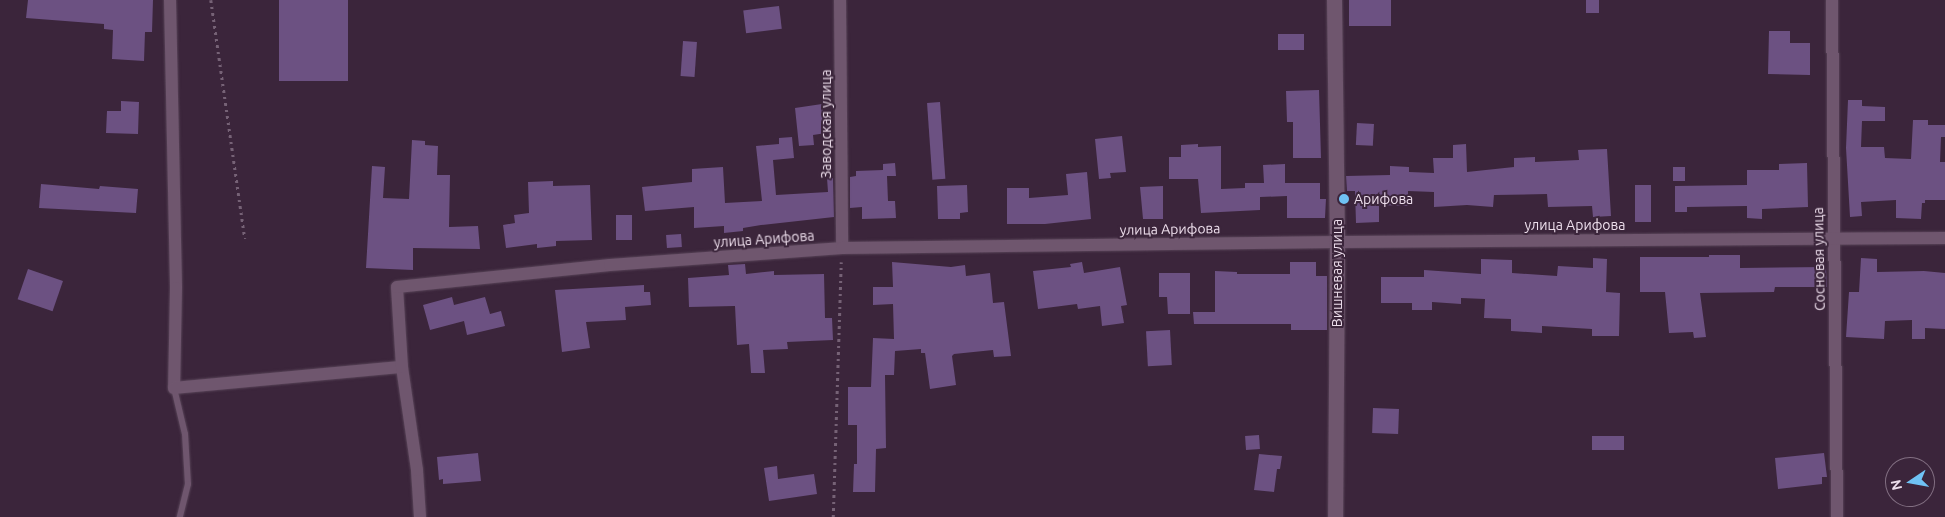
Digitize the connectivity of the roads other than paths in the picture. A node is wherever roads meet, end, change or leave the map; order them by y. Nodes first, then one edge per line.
1 (170, 0) edge
2 (840, 0) edge
3 (1334, 0) edge
4 (1832, 0) edge
5 (1945, 238) edge
6 (1834, 239) junction
7 (1337, 242) junction
8 (842, 248) junction
9 (402, 367) junction
10 (174, 388) junction
11 (180, 517) edge
12 (420, 517) edge
13 (1336, 517) edge
14 (1837, 517) edge

1 - 10 street
2 - 8 street, Заводская улица
3 - 7 street, Вишневая улица
4 - 6 street, Сосновая улица
5 - 6 street, улица Арифова
6 - 7 street, улица Арифова
6 - 14 street, Сосновая улица
7 - 8 street, улица Арифова
7 - 13 street, Вишневая улица
8 - 9 street, улица Арифова
9 - 10 street
9 - 12 street
10 - 11 lane

